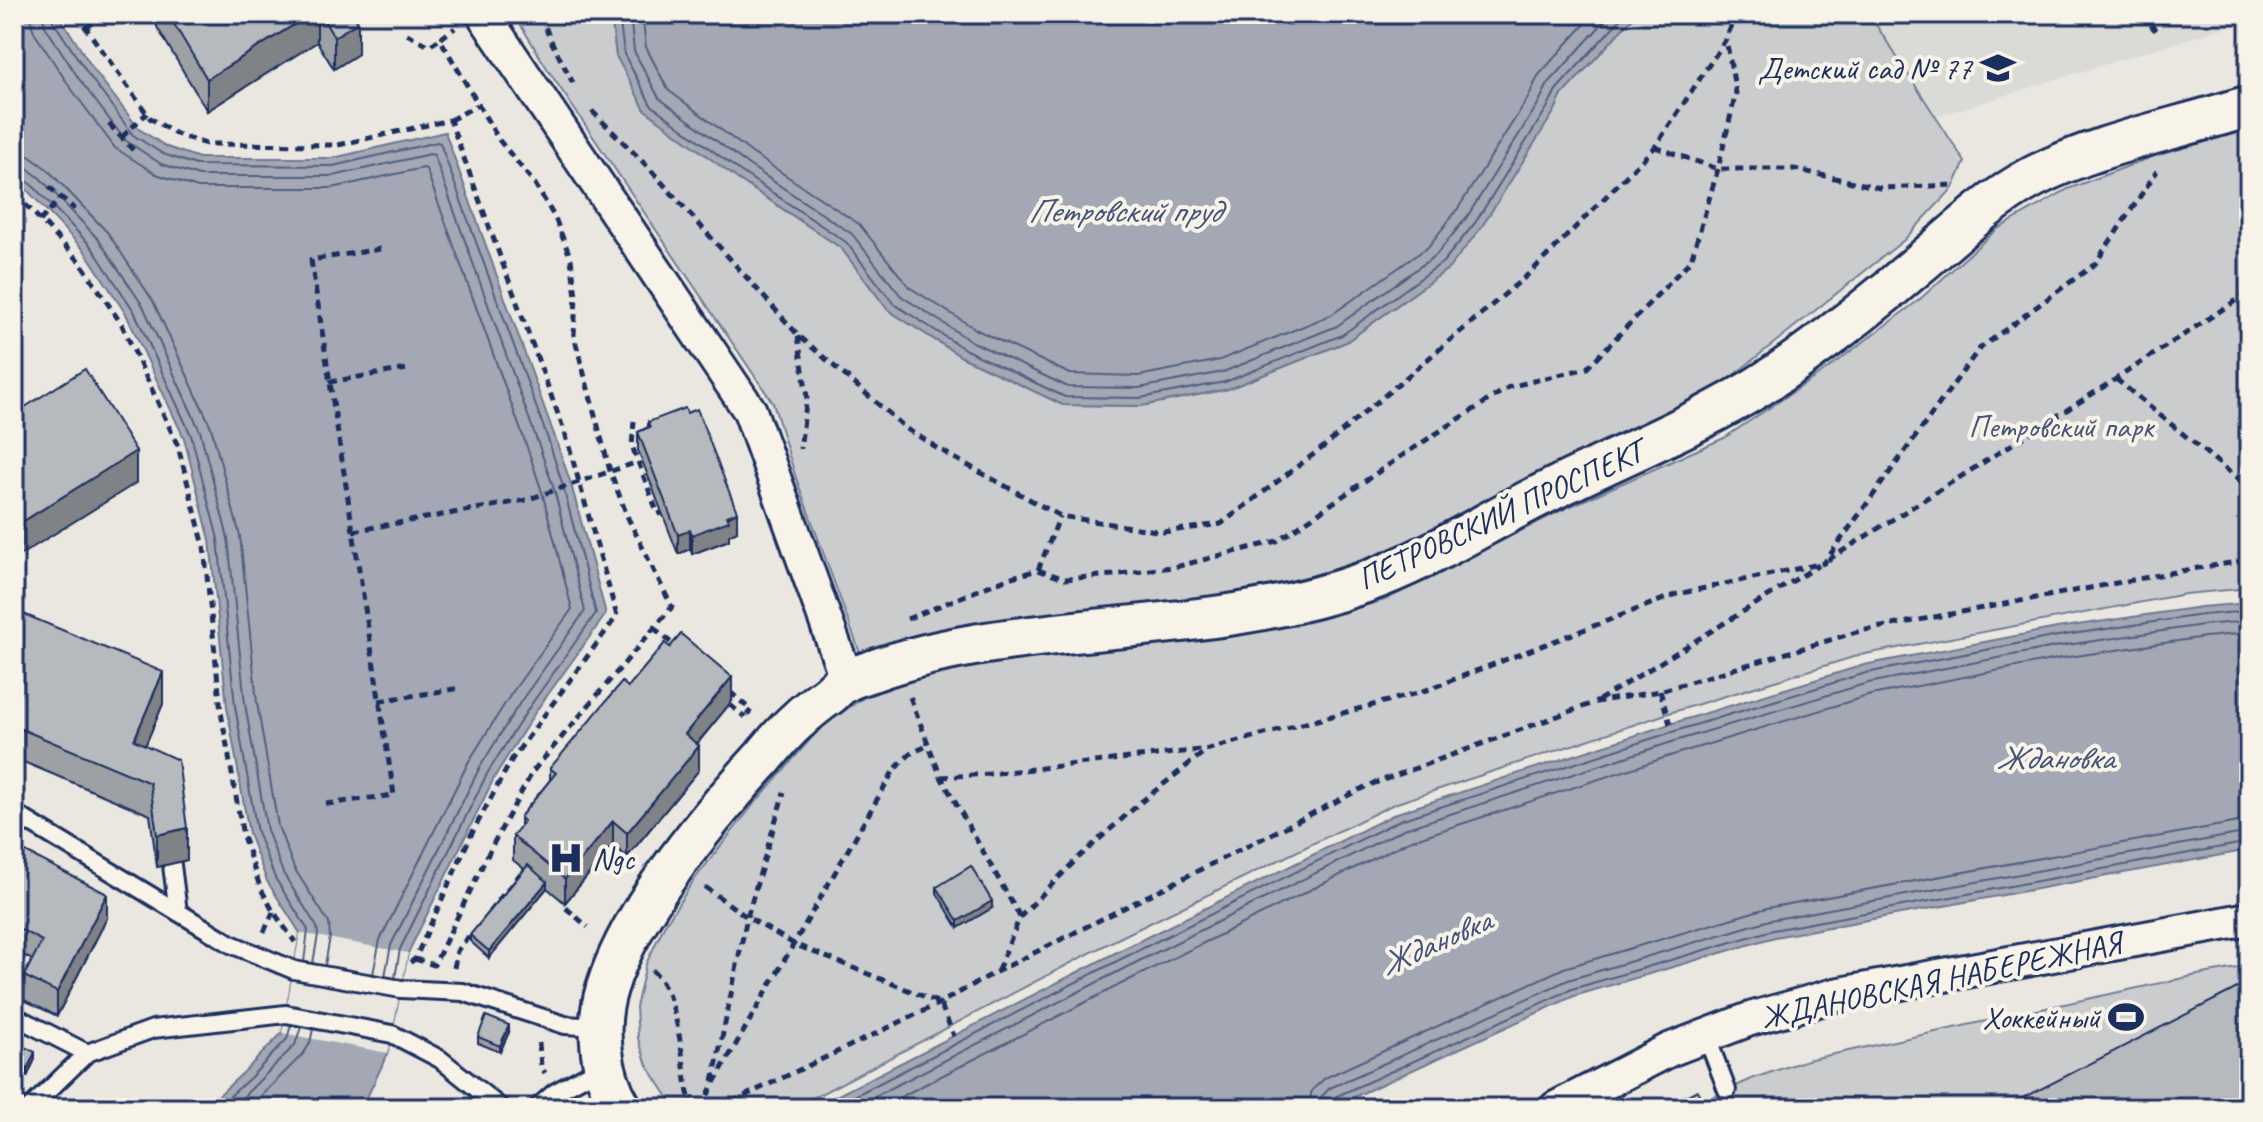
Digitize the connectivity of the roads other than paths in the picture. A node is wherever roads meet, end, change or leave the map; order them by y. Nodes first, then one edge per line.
1 (471, 20) edge
2 (2249, 106) edge
3 (847, 680) junction
4 (14, 813) edge
5 (166, 820) edge
6 (178, 912) junction
7 (2249, 919) edge
8 (14, 1016) edge
9 (1706, 1035) junction
10 (602, 1046) junction
11 (87, 1053) junction
12 (1727, 1090) dead end
13 (30, 1108) edge
14 (501, 1108) edge
15 (537, 1108) edge
16 (621, 1108) edge
17 (1556, 1108) edge

1 - 3 street
2 - 3 street, ПЕТРОВСКИЙ ПРОСПЕКТ
3 - 10 street, ПЕТРОВСКИЙ ПРОСПЕКТ
4 - 6 lane
5 - 6 lane
6 - 10 lane
7 - 9 street, ЖДАНОВСКАЯ НАБЕРЕЖНАЯ
8 - 11 lane
9 - 12 lane
9 - 17 street, ЖДАНОВСКАЯ НАБЕРЕЖНАЯ
10 - 15 lane
10 - 16 street
11 - 13 lane
11 - 14 lane

